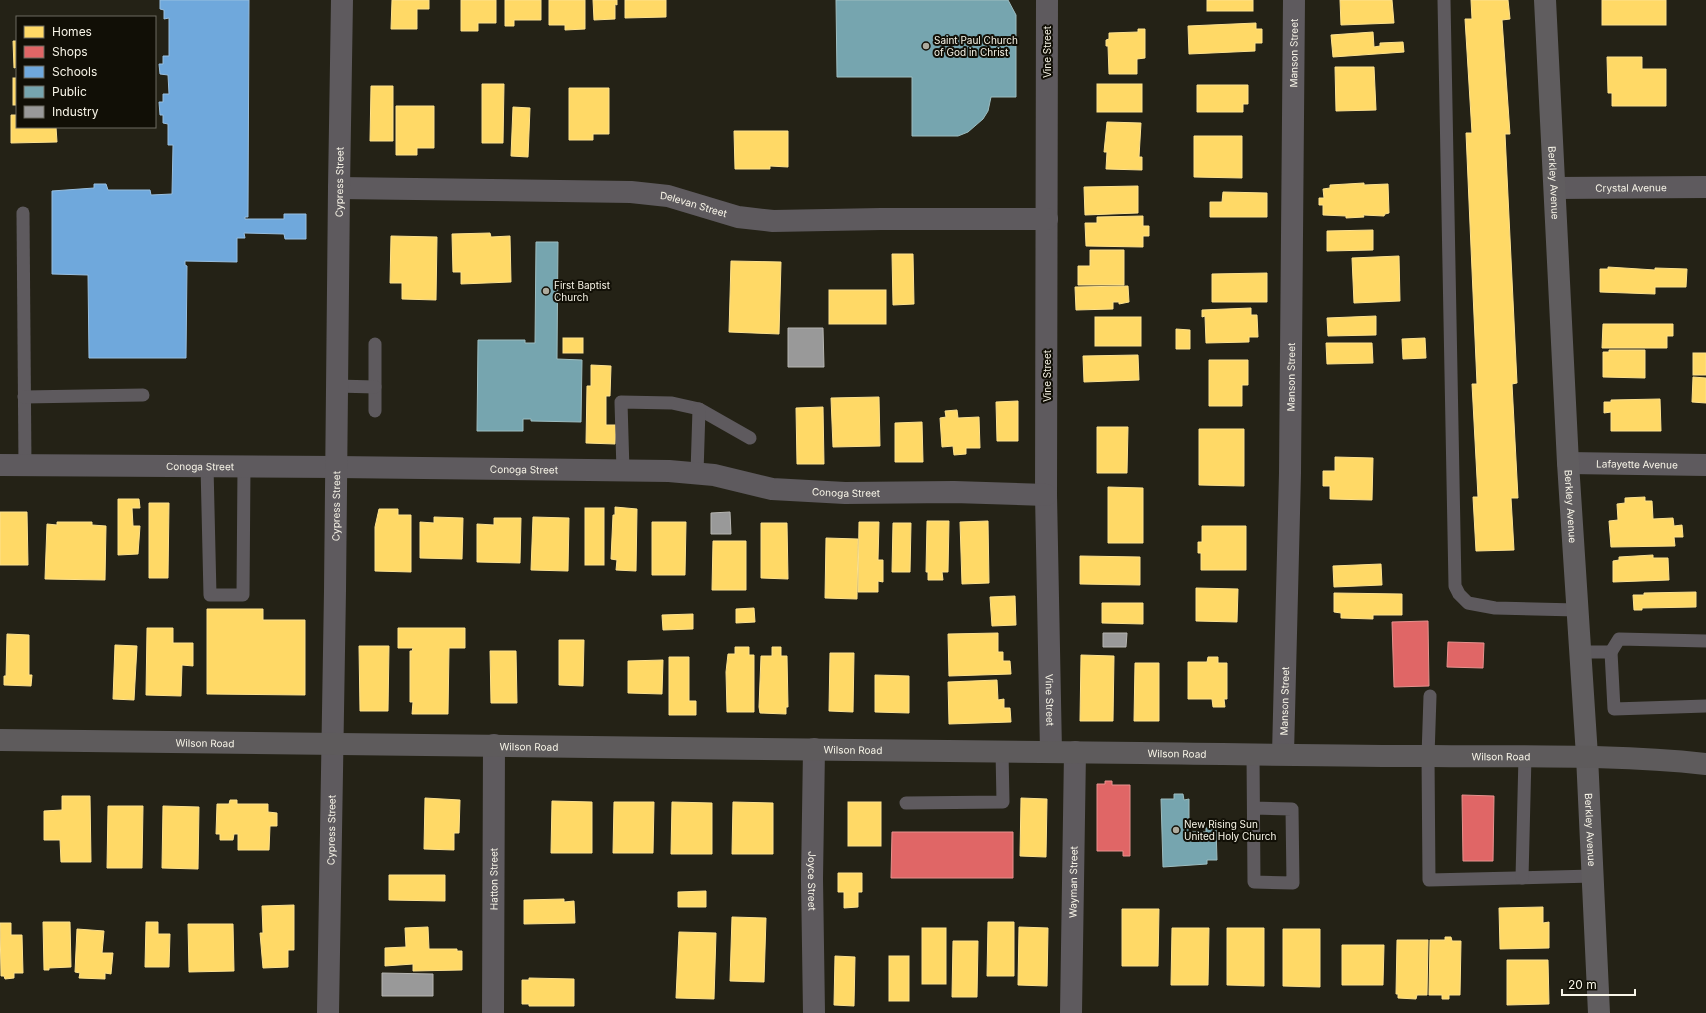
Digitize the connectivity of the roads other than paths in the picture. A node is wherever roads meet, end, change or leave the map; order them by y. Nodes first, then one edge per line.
1 (342, 0) edge
2 (1047, 0) edge
3 (1294, 0) edge
4 (1444, 0) edge
5 (1545, 0) edge
6 (1706, 187) edge
7 (339, 188) junction
8 (1555, 188) junction
9 (23, 213) dead end
10 (1047, 219) junction
11 (375, 344) dead end
12 (337, 386) junction
13 (375, 387) junction
14 (143, 395) dead end
15 (24, 398) junction
16 (698, 409) junction
17 (375, 411) dead end
18 (750, 438) dead end
19 (1568, 463) junction
20 (0, 465) edge
21 (1706, 465) edge
22 (25, 466) junction
23 (207, 466) junction
24 (244, 466) junction
25 (336, 467) junction
26 (623, 471) junction
27 (697, 473) junction
28 (1046, 495) junction
29 (1577, 610) junction
30 (1706, 641) edge
31 (1580, 652) junction
32 (1612, 652) junction
33 (1430, 696) dead end
34 (1706, 706) edge
35 (0, 740) edge
36 (332, 745) junction
37 (494, 745) junction
38 (814, 749) junction
39 (1002, 751) junction
40 (1051, 751) junction
41 (1075, 752) junction
42 (1253, 754) junction
43 (1283, 754) junction
44 (1428, 756) junction
45 (1525, 756) junction
46 (1587, 756) junction
47 (1706, 760) edge
48 (1706, 764) edge
49 (906, 803) dead end
50 (1254, 808) junction
51 (1593, 876) junction
52 (1522, 878) junction
53 (328, 1013) edge
54 (493, 1013) edge
55 (814, 1013) edge
56 (1071, 1013) edge
57 (1599, 1013) edge

1 - 7 street, Cypress Street
2 - 10 street, Vine Street
3 - 43 street, Manson Street
4 - 29 lane
5 - 8 street, Berkley Avenue
6 - 8 street, Crystal Avenue
7 - 10 street, Delevan Street
7 - 12 street, Cypress Street
8 - 19 street, Berkley Avenue
9 - 15 lane
10 - 28 street, Vine Street
11 - 13 lane
12 - 13 lane
12 - 25 street, Cypress Street
13 - 17 lane
14 - 15 lane
15 - 22 lane
16 - 18 lane
16 - 26 lane
16 - 27 lane
19 - 21 street, Lafayette Avenue
19 - 29 street, Berkley Avenue
20 - 22 street, Conoga Street
22 - 23 street, Conoga Street
23 - 24 street, Conoga Street
23 - 24 lane
24 - 25 street, Conoga Street
25 - 26 street, Conoga Street
25 - 36 street, Cypress Street
26 - 27 street, Conoga Street
27 - 28 street, Conoga Street
28 - 40 street, Vine Street
29 - 31 street, Berkley Avenue
30 - 32 lane
31 - 32 lane
31 - 46 street, Berkley Avenue
32 - 34 lane
33 - 44 lane
35 - 36 main road, Wilson Road
36 - 37 main road, Wilson Road
36 - 53 street, Cypress Street
37 - 38 main road, Wilson Road
37 - 54 street, Hatton Street
38 - 39 main road, Wilson Road
38 - 55 street, Joyce Street
39 - 40 main road, Wilson Road
39 - 49 lane
40 - 41 main road, Wilson Road
41 - 42 main road, Wilson Road
41 - 56 street, Wayman Street
42 - 43 main road, Wilson Road
42 - 50 lane
43 - 44 main road, Wilson Road
44 - 45 main road, Wilson Road
44 - 52 lane
45 - 46 main road, Wilson Road
45 - 52 lane
46 - 48 main road, Wilson Road
46 - 51 street, Berkley Avenue
47 - 48 lane
50 - 50 lane
51 - 52 lane
51 - 57 street, Berkley Avenue

